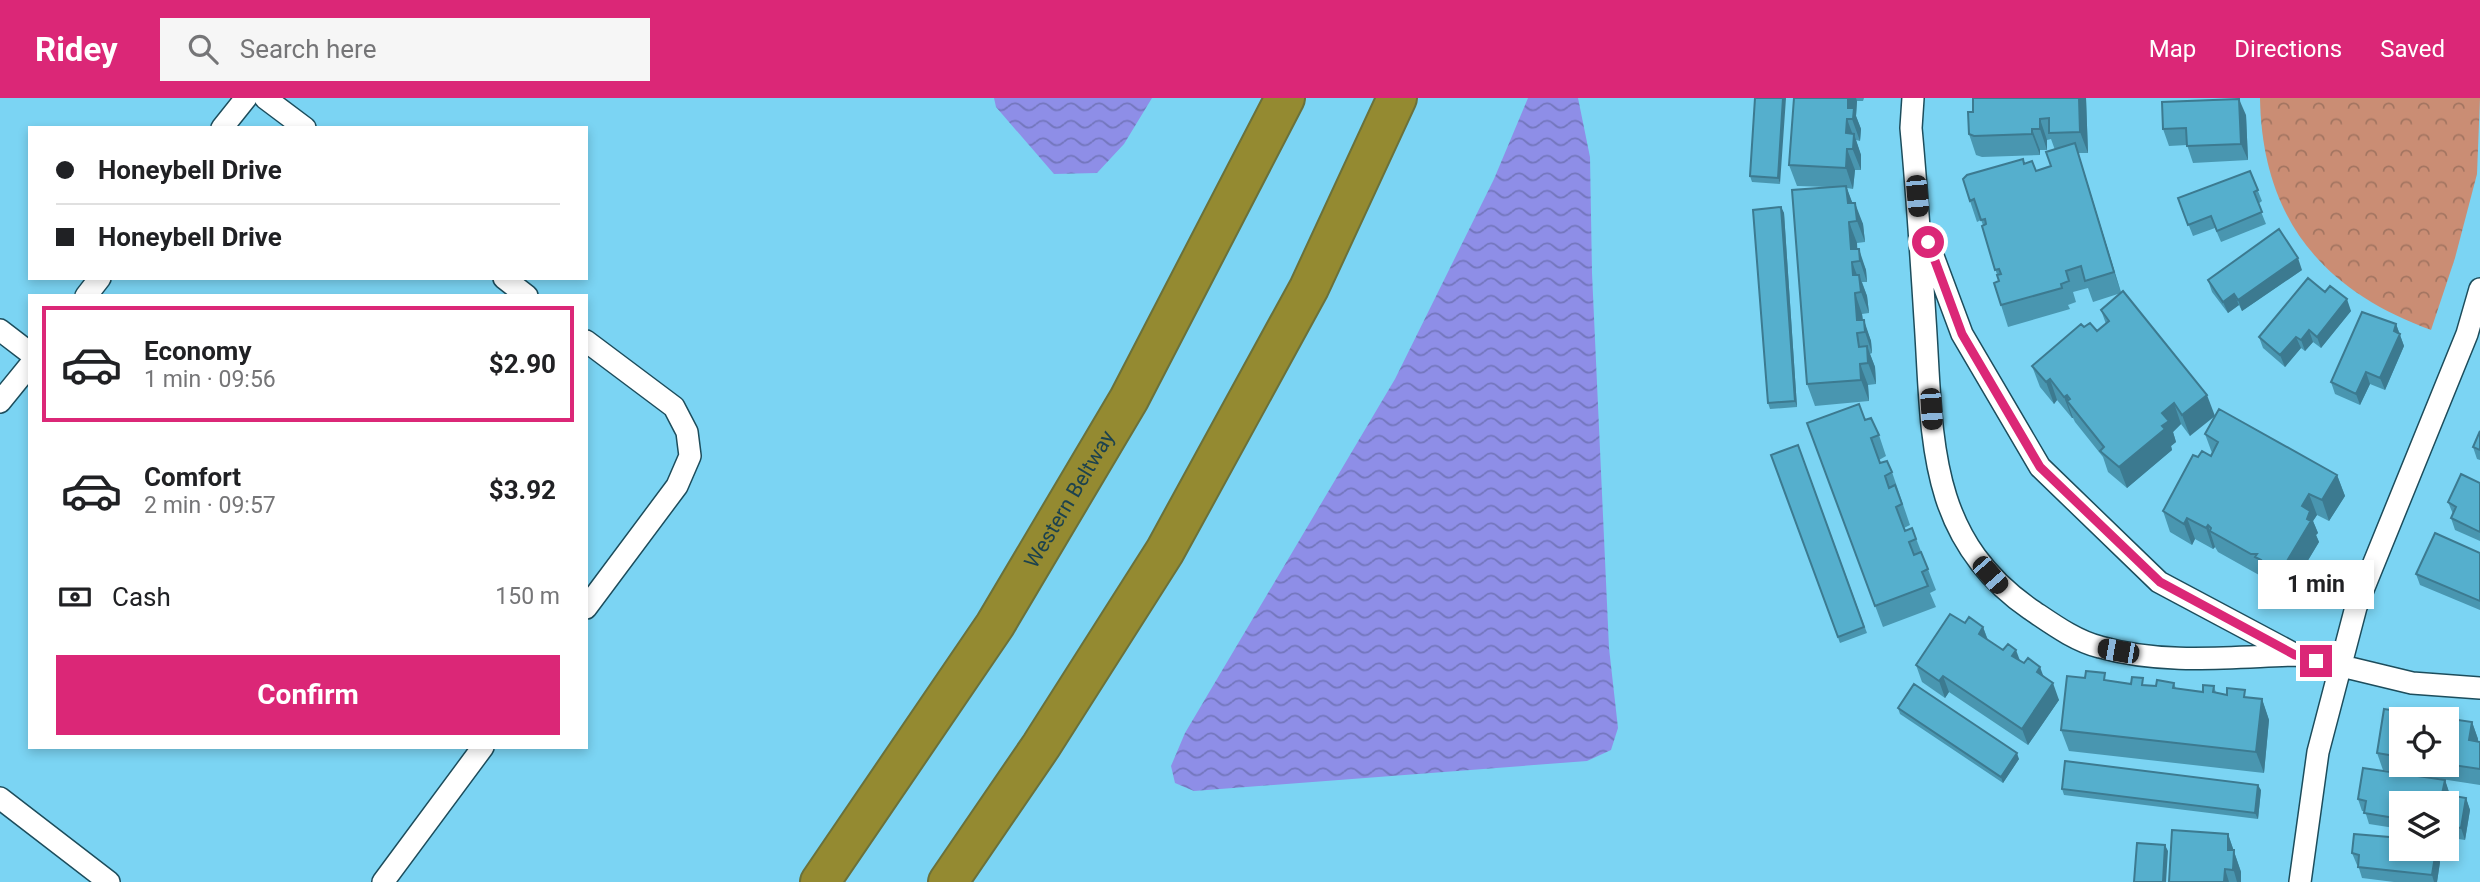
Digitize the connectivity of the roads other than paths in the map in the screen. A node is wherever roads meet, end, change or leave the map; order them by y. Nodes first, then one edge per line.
1 (246, 98) edge
2 (265, 98) edge
3 (1285, 98) edge
4 (1397, 98) edge
5 (1913, 98) edge
6 (224, 126) edge
7 (302, 126) edge
8 (1919, 218) junction
9 (98, 280) edge
10 (507, 280) edge
11 (2480, 289) edge
12 (88, 294) edge
13 (524, 294) edge
14 (0, 330) edge
15 (588, 342) edge
16 (28, 351) edge
17 (28, 367) edge
18 (0, 402) edge
19 (588, 605) edge
20 (2295, 655) junction
21 (2338, 668) junction
22 (2480, 688) edge
23 (482, 749) edge
24 (0, 799) edge
25 (109, 882) edge
26 (383, 882) edge
27 (820, 882) edge
28 (948, 882) edge
29 (2300, 882) edge

1 - 6 street
2 - 7 street
3 - 27 highway, Western Beltway
4 - 28 highway
5 - 8 street
8 - 20 street
8 - 20 street
9 - 12 street
10 - 13 street
11 - 21 street
14 - 16 street
15 - 19 street
17 - 18 street
20 - 21 street
21 - 22 street
21 - 29 street
23 - 26 street
24 - 25 street

